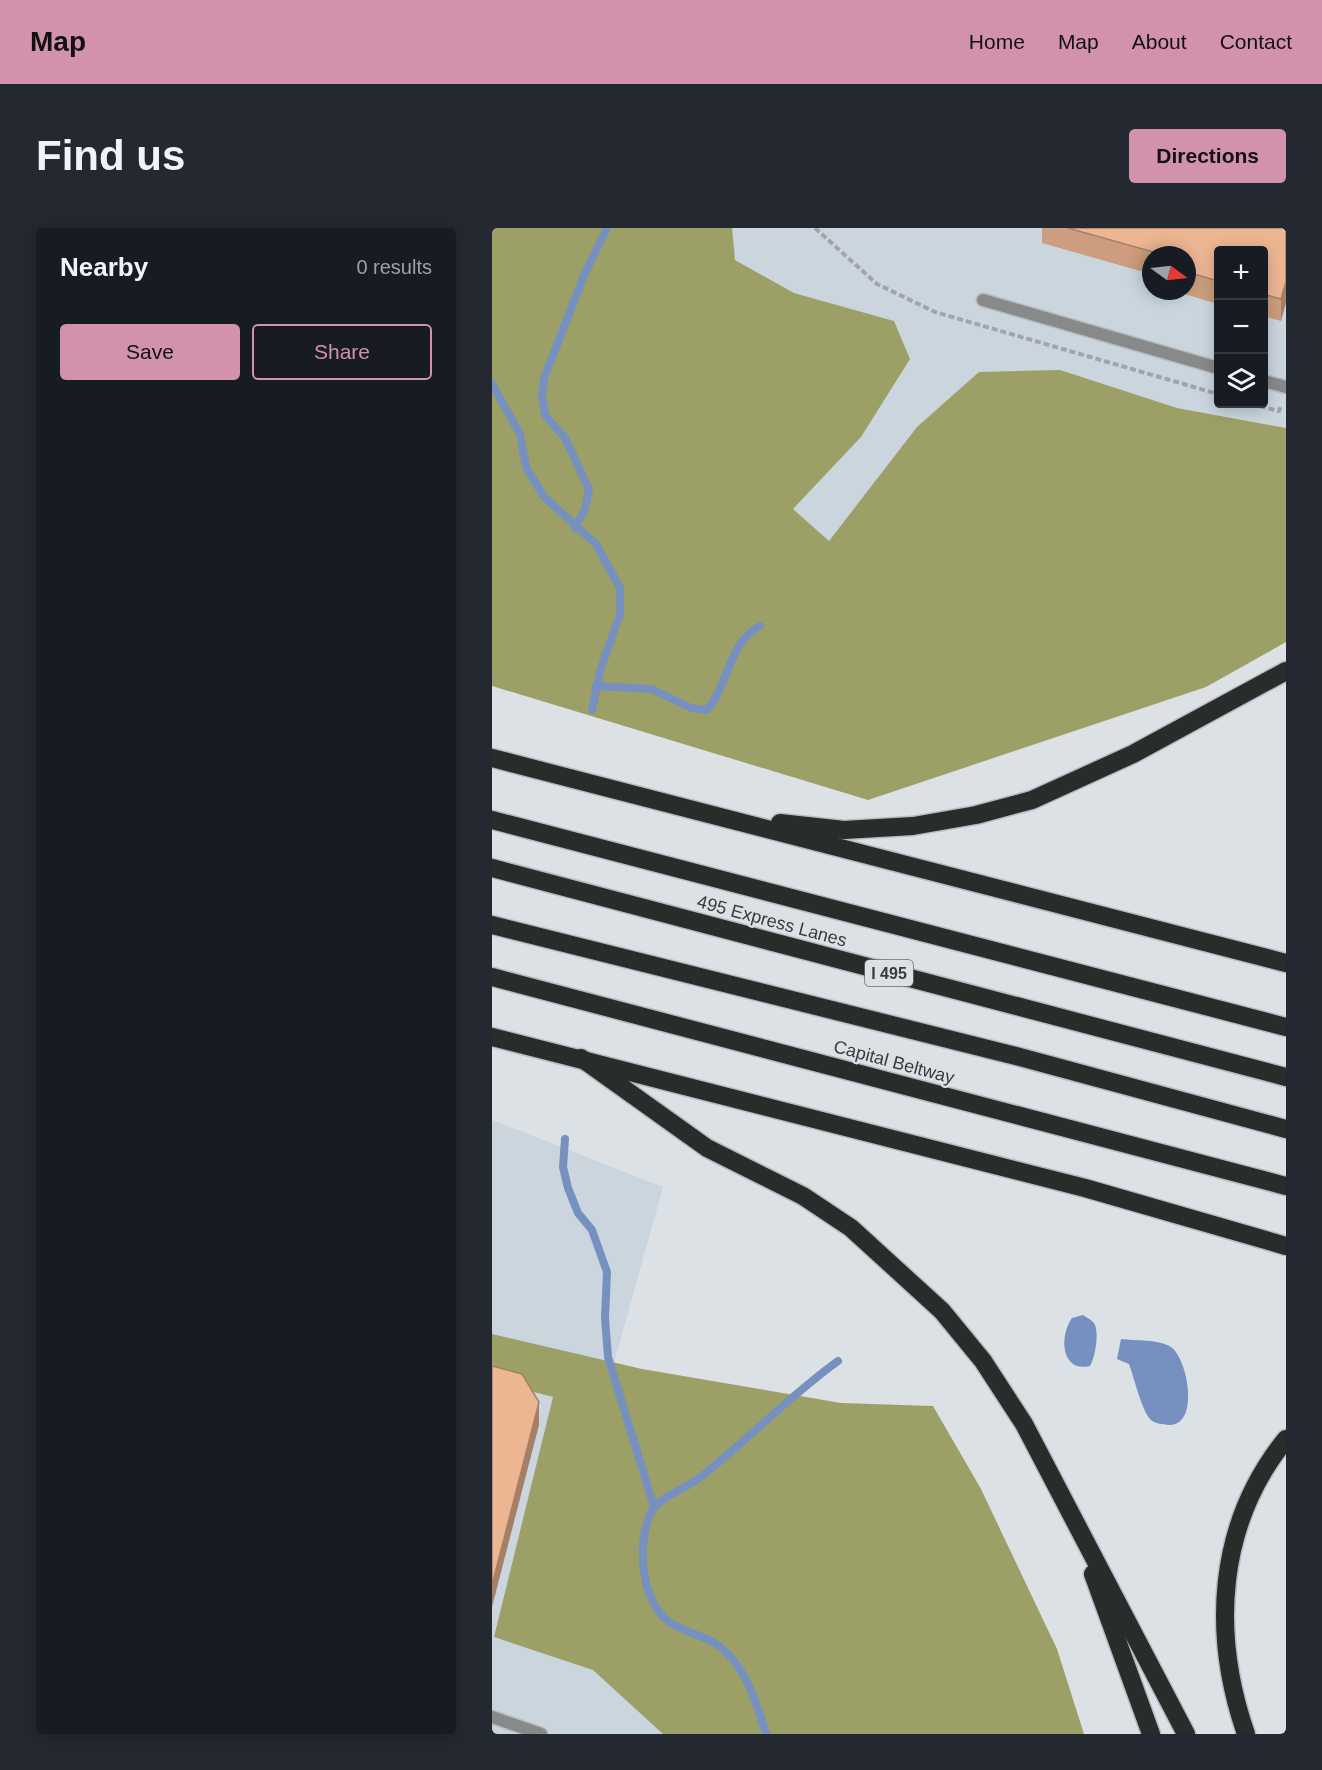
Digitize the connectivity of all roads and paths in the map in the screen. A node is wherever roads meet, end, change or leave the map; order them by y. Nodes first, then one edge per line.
1 (983, 300) dead end
2 (1214, 367) edge
3 (1268, 382) edge
4 (1286, 387) edge
5 (1286, 670) edge
6 (492, 758) edge
7 (726, 819) junction
8 (492, 820) edge
9 (492, 868) edge
10 (492, 925) edge
11 (1286, 963) edge
12 (492, 977) edge
13 (1286, 1027) edge
14 (492, 1037) edge
15 (581, 1058) junction
16 (1286, 1077) edge
17 (1286, 1129) edge
18 (1286, 1185) edge
19 (1286, 1246) edge
20 (1286, 1439) edge
21 (1066, 1501) junction
22 (492, 1717) edge
23 (541, 1734) edge
24 (1151, 1734) edge
25 (1186, 1734) edge
26 (1246, 1734) edge

1 - 2 lane
3 - 4 lane
5 - 7 highway
6 - 7 highway
7 - 11 highway
8 - 13 highway
9 - 16 highway, 495 Express Lanes / I 495
10 - 17 highway
12 - 18 highway, Capital Beltway
14 - 15 highway
15 - 19 highway
15 - 21 highway
20 - 26 highway
21 - 24 highway
21 - 25 highway
22 - 23 lane

